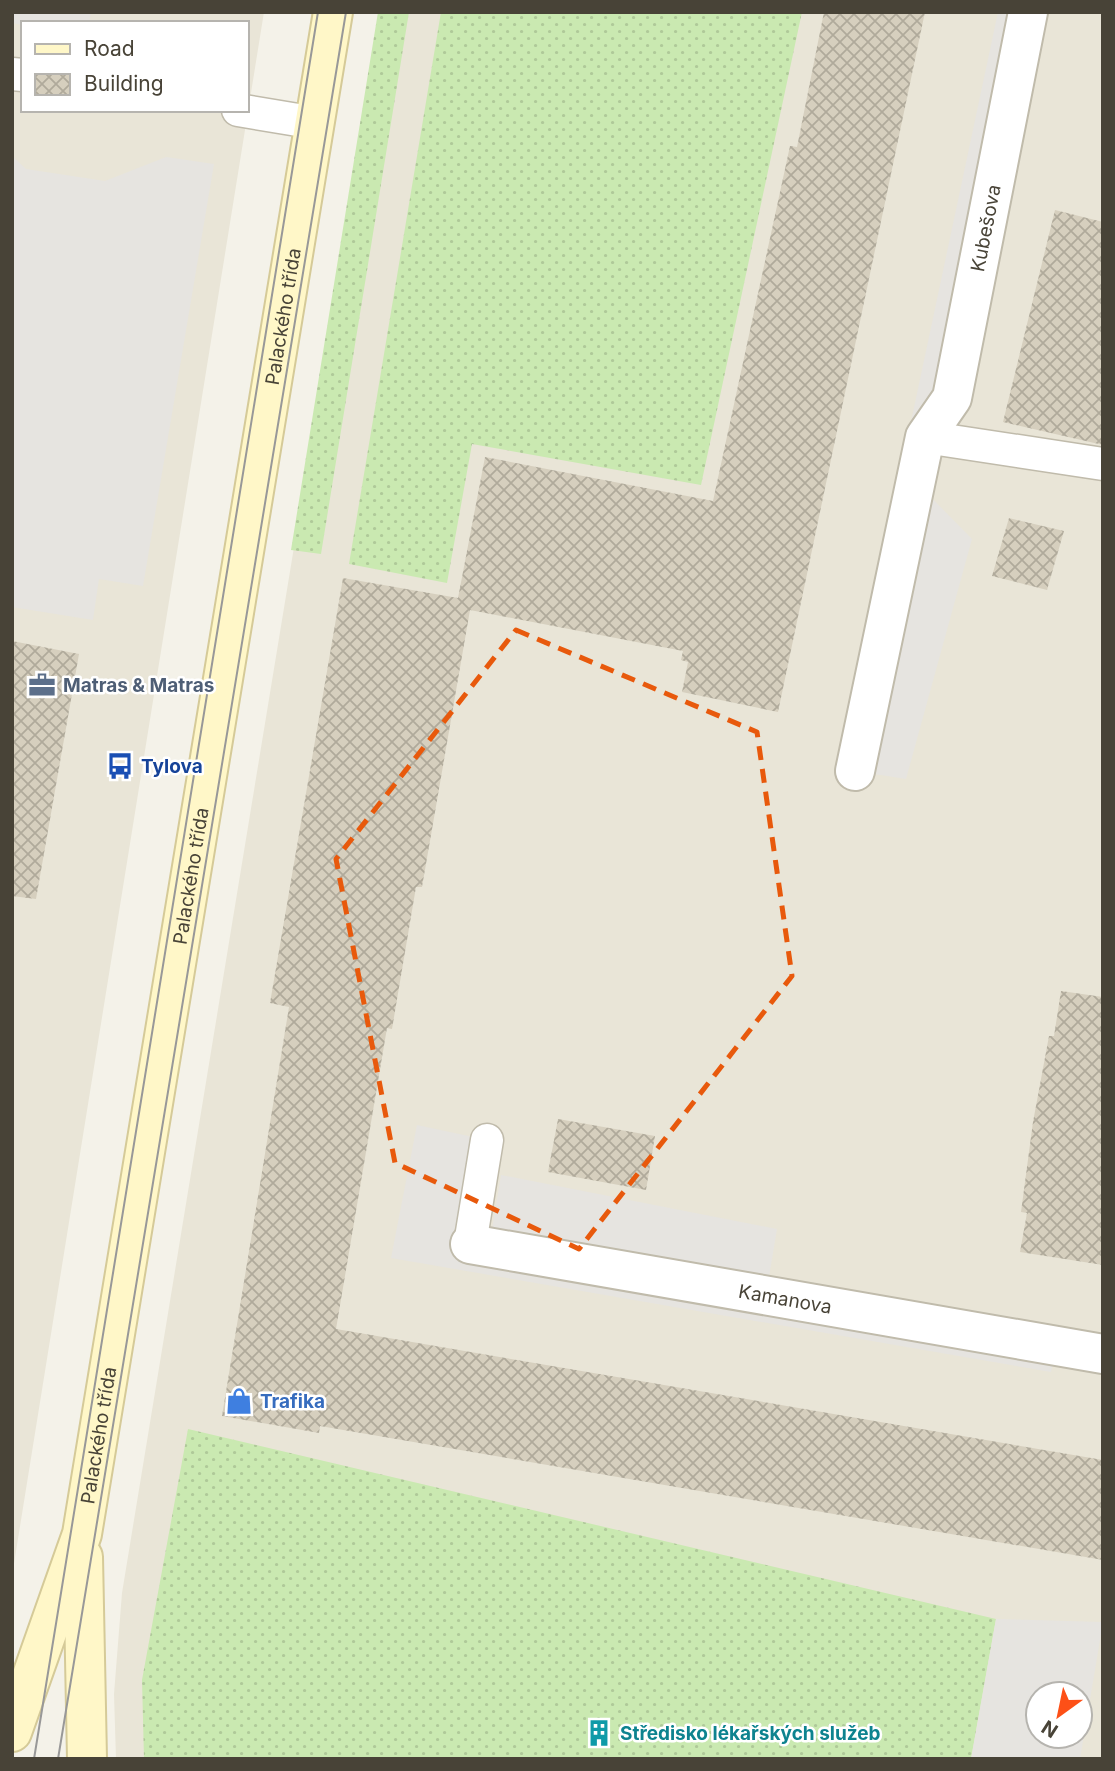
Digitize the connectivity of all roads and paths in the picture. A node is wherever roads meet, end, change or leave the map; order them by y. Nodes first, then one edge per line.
1 (333, 12) edge
2 (1028, 12) edge
3 (248, 112) edge
4 (316, 123) junction
5 (925, 437) junction
6 (1103, 464) edge
7 (855, 771) dead end
8 (486, 1140) dead end
9 (470, 1244) joint
10 (1103, 1354) edge
11 (82, 1534) junction
12 (12, 1732) edge
13 (87, 1759) edge

1 - 4 street, Palackého třída
2 - 5 street, Kubešova
3 - 4 lane
4 - 11 street, Palackého třída
5 - 6 lane
5 - 7 street, Kubešova
8 - 9 lane
9 - 10 street, Kamanova
11 - 12 street, Palackého třída
11 - 13 street, Palackého třída

